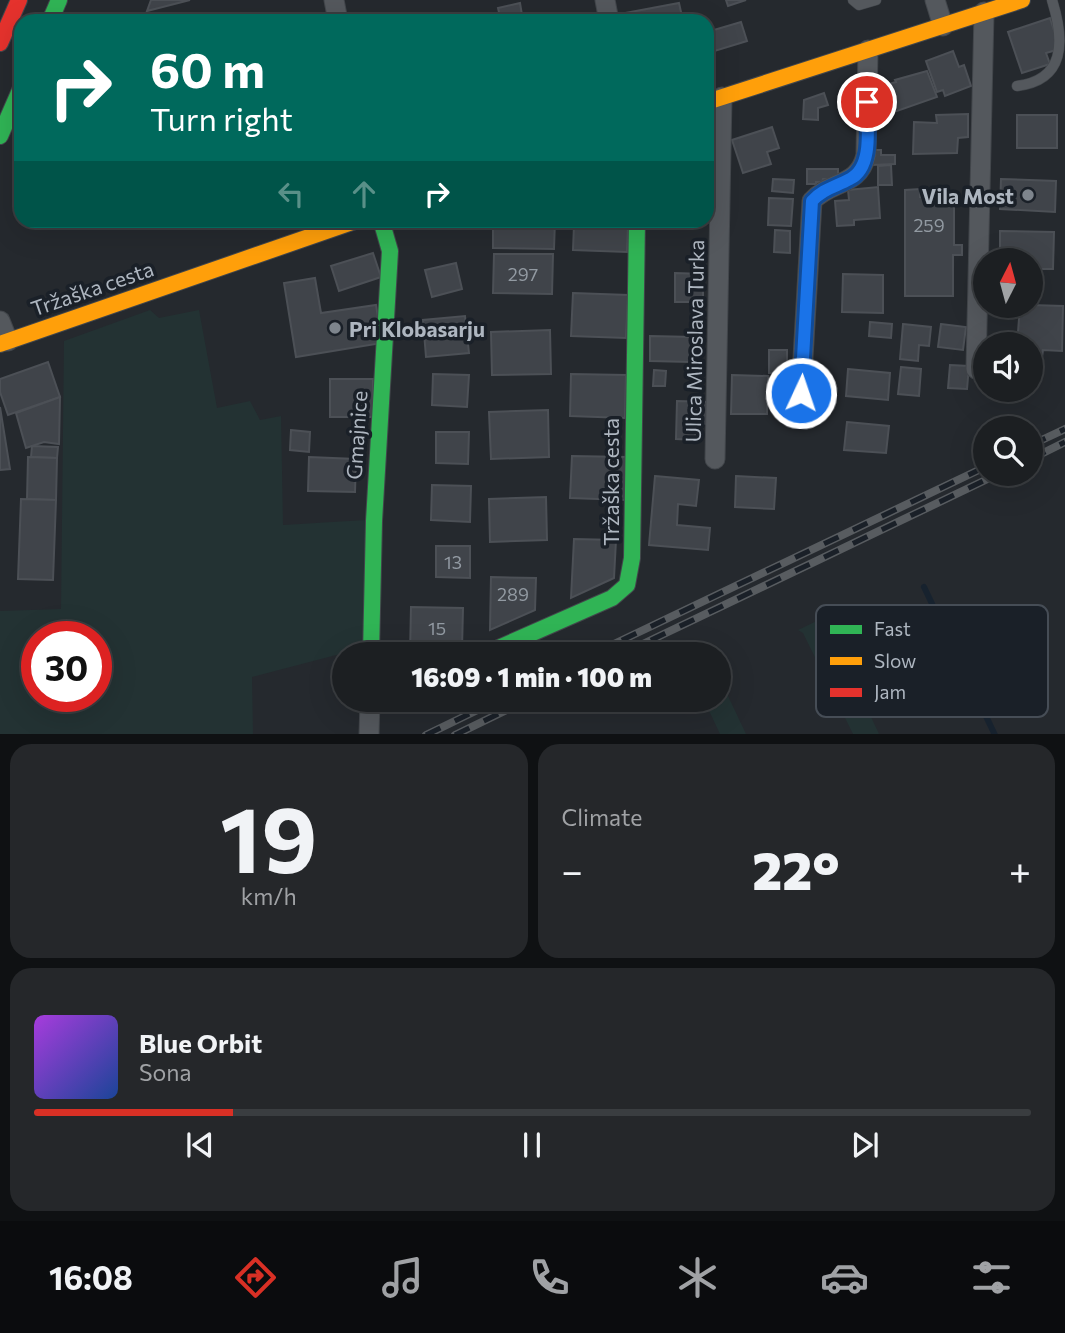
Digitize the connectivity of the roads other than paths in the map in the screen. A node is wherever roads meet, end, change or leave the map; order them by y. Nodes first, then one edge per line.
1 (19, 0) edge
2 (853, 0) edge
3 (876, 0) edge
4 (935, 0) edge
5 (1022, 0) edge
6 (1052, 0) edge
7 (985, 12) junction
8 (943, 26) junction
9 (0, 44) edge
10 (868, 50) junction
11 (1017, 86) dead end
12 (714, 100) edge
13 (14, 104) edge
14 (0, 136) edge
15 (335, 228) edge
16 (383, 228) edge
17 (638, 228) edge
18 (0, 321) edge
19 (977, 332) edge
20 (4, 343) edge
21 (801, 393) dead end
22 (715, 459) dead end
23 (371, 642) edge
24 (512, 642) edge
25 (370, 712) edge
26 (369, 734) edge

1 - 9 main road
2 - 3 lane
4 - 8 street
5 - 7 main road
6 - 11 lane
7 - 8 main road
7 - 19 street
8 - 10 main road
10 - 12 main road
10 - 21 street
12 - 22 street, Ulica Miroslava Turka
13 - 14 main road
15 - 20 main road, Tržaška cesta
16 - 23 main road, Gmajnice
17 - 24 main road, Tržaška cesta
18 - 20 street
25 - 26 street

